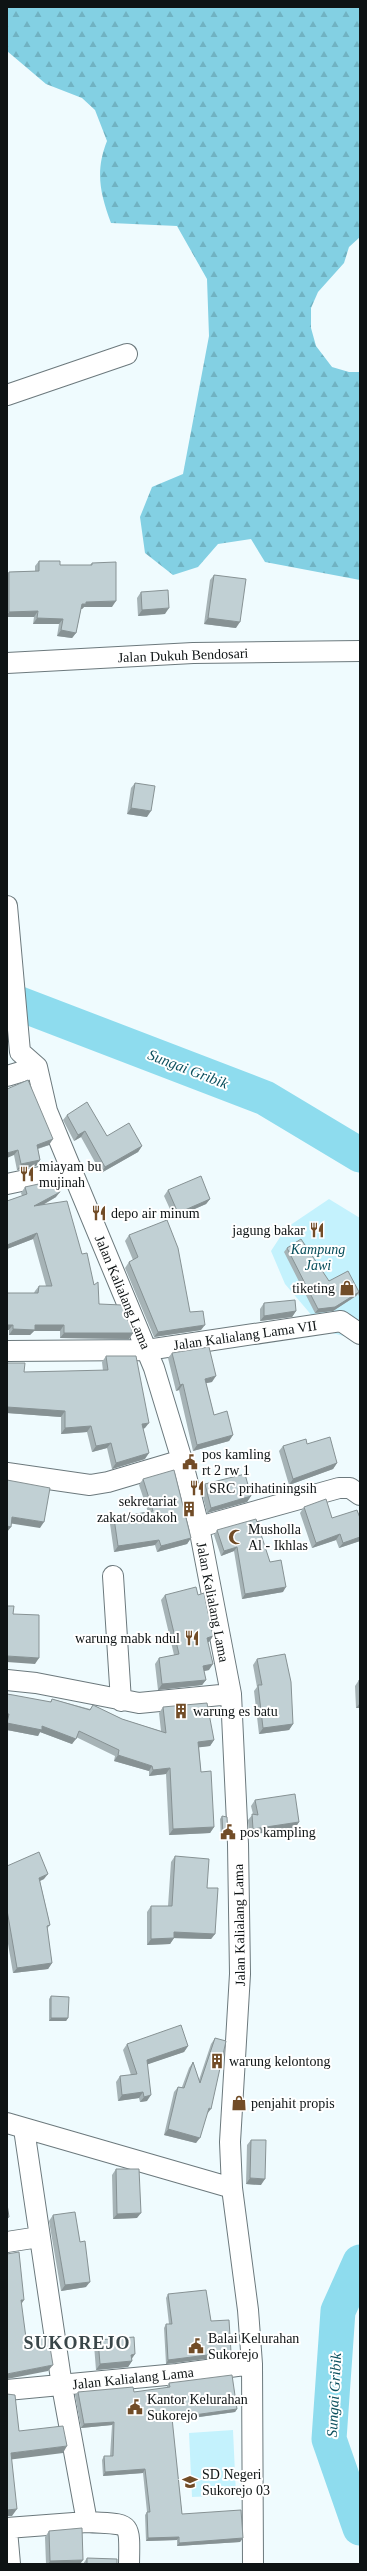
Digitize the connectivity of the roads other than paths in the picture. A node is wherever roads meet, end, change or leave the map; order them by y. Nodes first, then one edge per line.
1 (127, 354) dead end
2 (7, 395) edge
3 (360, 651) edge
4 (7, 663) edge
5 (7, 906) edge
6 (37, 1067) junction
7 (7, 1076) edge
8 (73, 1170) junction
9 (7, 1184) edge
10 (360, 1334) edge
11 (147, 1350) junction
12 (7, 1351) edge
13 (182, 1460) junction
14 (7, 1473) edge
15 (360, 1495) edge
16 (199, 1527) junction
17 (113, 1576) dead end
18 (7, 1680) edge
19 (231, 1694) junction
20 (121, 1701) junction
21 (16, 2126) edge
22 (232, 2188) junction
23 (39, 2237) junction
24 (7, 2242) edge
25 (252, 2364) junction
26 (62, 2386) junction
27 (7, 2390) edge
28 (87, 2522) junction
29 (7, 2529) edge
30 (10, 2564) edge
31 (129, 2564) edge
32 (253, 2564) edge

1 - 2 street
3 - 4 street, Jalan Dukuh Bendosari
5 - 6 street
6 - 7 street
6 - 8 street, Jalan Kalialang Lama
8 - 9 street
8 - 11 street, Jalan Kalialang Lama
10 - 11 street, Jalan Kalialang Lama VII
11 - 12 street, Jalan Kalialang Lama VII
11 - 13 street, Jalan Kalialang Lama
13 - 14 street
13 - 16 street, Jalan Kalialang Lama
15 - 16 street
16 - 19 street, Jalan Kalialang Lama
17 - 20 street
18 - 20 street
19 - 20 street
19 - 22 street, Jalan Kalialang Lama
21 - 22 street, Jalan Kalialang Lama
21 - 23 street, Jalan Kalialang Lama
22 - 25 street, Jalan Kalialang Lama
23 - 24 street
23 - 26 street, Jalan Kalialang Lama
25 - 26 street, Jalan Kalialang Lama
25 - 32 street, Jalan Kalialang Lama
26 - 27 street, Jalan Kalialang Lama
26 - 28 street, Jalan Kalialang Lama
28 - 29 street
28 - 31 street
29 - 30 street

